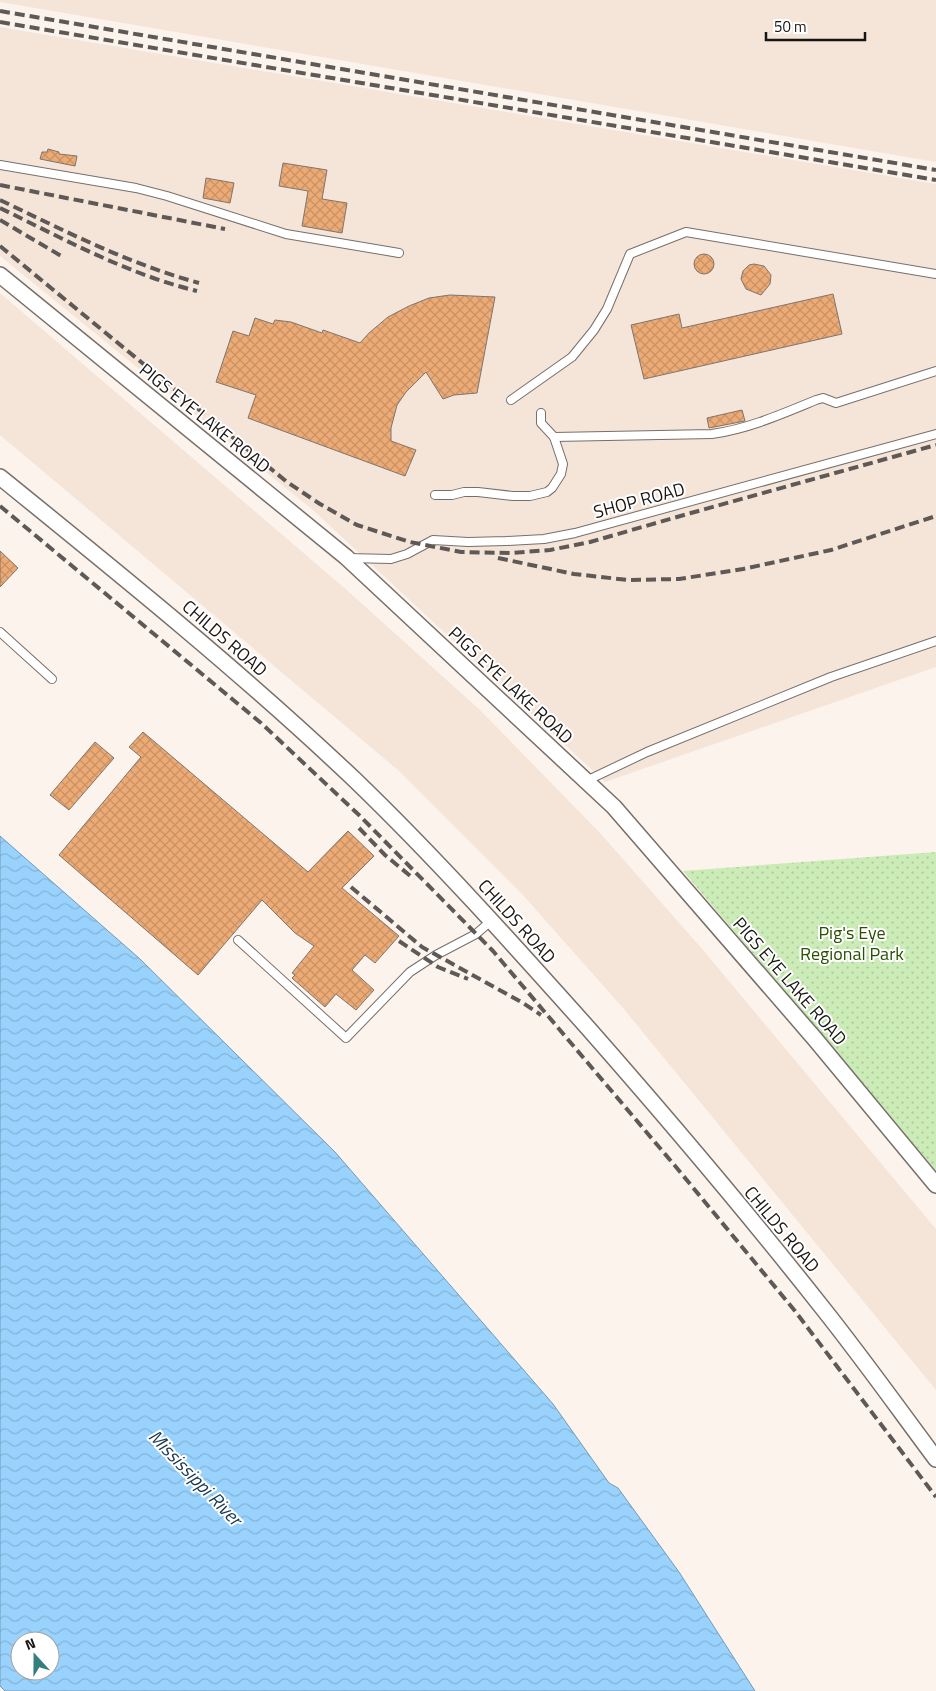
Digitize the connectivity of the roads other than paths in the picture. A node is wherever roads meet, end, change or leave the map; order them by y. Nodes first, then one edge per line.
1 (0, 164) edge
2 (399, 253) dead end
3 (936, 274) edge
4 (0, 275) edge
5 (936, 371) edge
6 (511, 400) dead end
7 (541, 413) dead end
8 (936, 434) edge
9 (554, 438) junction
10 (0, 477) edge
11 (435, 495) dead end
12 (346, 558) junction
13 (0, 632) edge
14 (936, 641) edge
15 (52, 679) dead end
16 (586, 781) junction
17 (492, 920) junction
18 (238, 940) dead end
19 (936, 1185) edge
20 (936, 1459) edge

1 - 2 lane
3 - 6 lane
4 - 12 street, PIGS EYE LAKE ROAD
5 - 9 lane
7 - 9 lane
8 - 12 lane, SHOP ROAD
9 - 11 lane
10 - 17 street, CHILDS ROAD
12 - 16 street, PIGS EYE LAKE ROAD
13 - 15 lane
14 - 16 lane
16 - 19 street, PIGS EYE LAKE ROAD
17 - 18 lane
17 - 20 street, CHILDS ROAD

